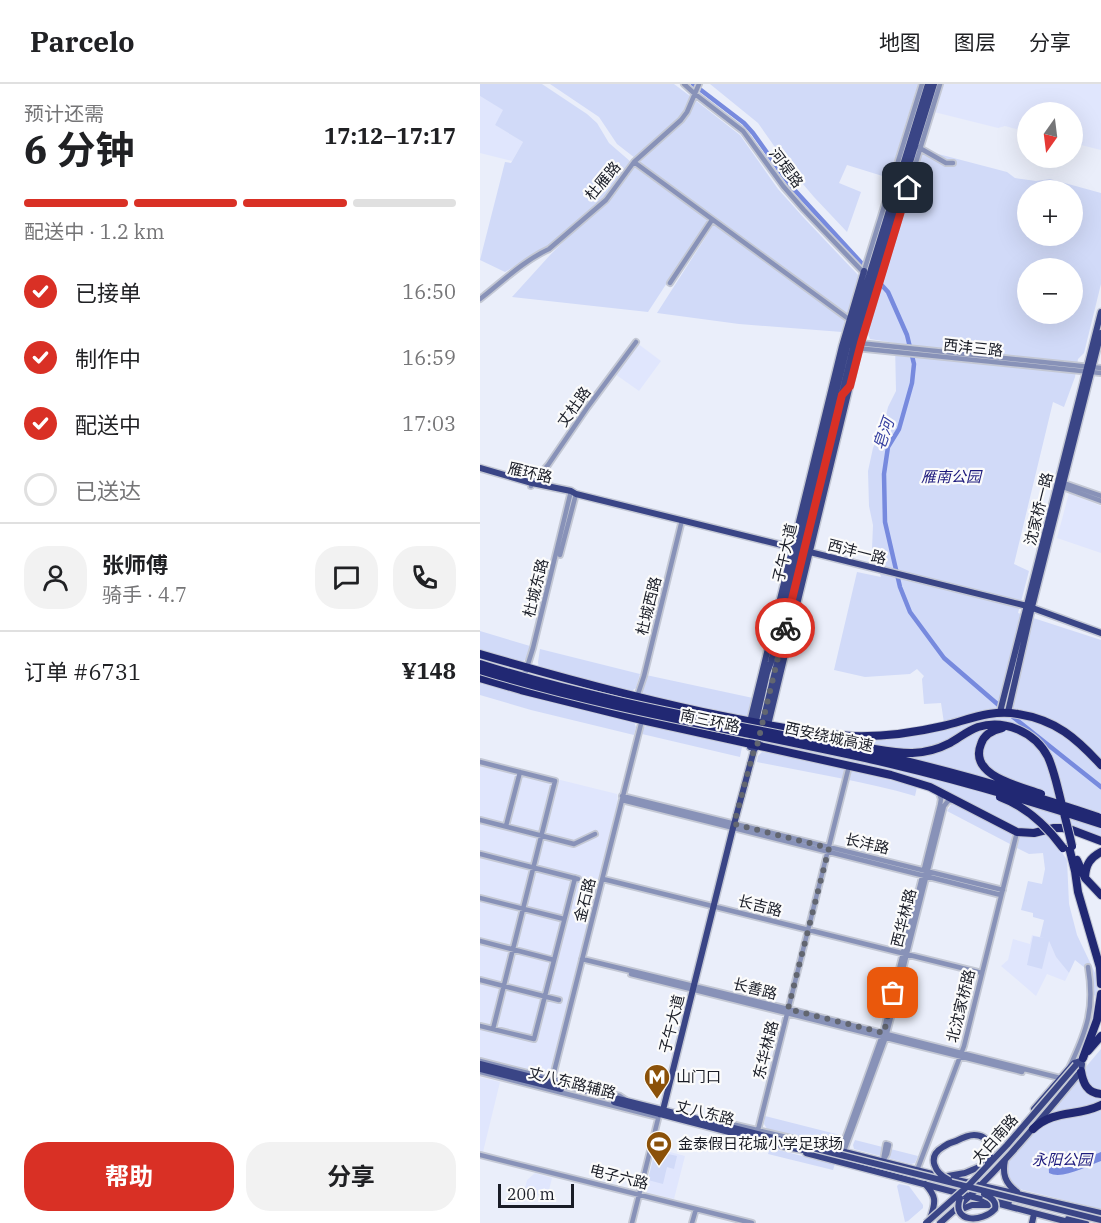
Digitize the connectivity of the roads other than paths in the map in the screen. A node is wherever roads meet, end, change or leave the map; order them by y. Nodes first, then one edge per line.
1 (684, 84) edge
2 (699, 84) edge
3 (922, 84) edge
4 (928, 84) edge
5 (934, 84) edge
6 (940, 84) edge
7 (695, 94) junction
8 (912, 145) junction
9 (634, 162) junction
10 (953, 163) dead end
11 (712, 220) junction
12 (872, 266) junction
13 (866, 273) junction
14 (670, 283) dead end
15 (875, 286) junction
16 (480, 299) edge
17 (1101, 312) edge
18 (850, 320) junction
19 (1101, 333) edge
20 (636, 342) dead end
21 (851, 345) junction
22 (902, 350) junction
23 (1101, 368) edge
24 (1089, 370) junction
25 (1101, 373) edge
26 (850, 386) junction
27 (839, 394) junction
28 (480, 470) edge
29 (1061, 484) junction
30 (532, 485) junction
31 (573, 494) junction
32 (1101, 496) edge
33 (1101, 501) edge
34 (682, 521) junction
35 (800, 551) junction
36 (1030, 608) junction
37 (1101, 635) edge
38 (480, 654) edge
39 (480, 664) edge
40 (526, 668) junction
41 (480, 670) edge
42 (535, 671) junction
43 (480, 678) edge
44 (522, 690) junction
45 (637, 697) junction
46 (1004, 713) junction
47 (642, 720) junction
48 (759, 723) junction
49 (799, 738) junction
50 (754, 745) junction
51 (480, 762) edge
52 (1101, 765) edge
53 (849, 766) junction
54 (520, 772) junction
55 (945, 777) junction
56 (937, 791) junction
57 (622, 798) junction
58 (957, 801) junction
59 (480, 820) edge
60 (1100, 820) edge
61 (732, 825) junction
62 (506, 826) junction
63 (1017, 832) junction
64 (595, 834) dead end
65 (542, 835) junction
66 (1101, 841) edge
67 (1068, 847) junction
68 (828, 849) junction
69 (1101, 852) edge
70 (480, 854) edge
71 (533, 867) junction
72 (925, 873) junction
73 (1085, 878) junction
74 (603, 879) junction
75 (1002, 892) junction
76 (1101, 895) edge
77 (480, 898) edge
78 (712, 906) junction
79 (523, 908) junction
80 (564, 919) junction
81 (808, 930) junction
82 (480, 941) edge
83 (513, 949) junction
84 (905, 954) junction
85 (554, 960) junction
86 (582, 960) junction
87 (1100, 967) edge
88 (1089, 968) dead end
89 (982, 973) junction
90 (480, 980) edge
91 (1101, 984) edge
92 (504, 986) junction
93 (691, 987) junction
94 (545, 996) junction
95 (1099, 997) edge
96 (1091, 999) junction
97 (559, 1000) dead end
98 (788, 1011) junction
99 (480, 1026) edge
100 (493, 1029) junction
101 (884, 1035) junction
102 (1101, 1036) edge
103 (1101, 1042) edge
104 (961, 1055) junction
105 (1080, 1064) junction
106 (480, 1066) edge
107 (1068, 1070) junction
108 (1059, 1079) junction
109 (552, 1082) junction
110 (1101, 1094) edge
111 (1101, 1105) edge
112 (660, 1113) junction
113 (1033, 1129) junction
114 (756, 1135) junction
115 (786, 1144) junction
116 (809, 1147) junction
117 (843, 1151) junction
118 (480, 1155) edge
119 (1006, 1159) junction
120 (985, 1166) junction
121 (917, 1170) junction
122 (944, 1177) junction
123 (914, 1181) junction
124 (968, 1182) junction
125 (924, 1184) junction
126 (957, 1184) junction
127 (982, 1186) junction
128 (984, 1194) junction
129 (1020, 1194) junction
130 (639, 1195) junction
131 (959, 1195) junction
132 (992, 1195) junction
133 (971, 1196) junction
134 (1007, 1206) junction
135 (696, 1209) junction
136 (951, 1214) junction
137 (1035, 1214) junction
138 (1101, 1218) edge
139 (927, 1221) edge
140 (748, 1222) edge
141 (632, 1223) edge
142 (692, 1223) edge
143 (940, 1223) edge
144 (1033, 1223) edge
145 (1072, 1223) edge
146 (1086, 1223) edge

1 - 7 street, 河堤路
2 - 7 street, 杜雁路
3 - 8 street
4 - 8 main road, 子午大道
5 - 8 main road, 子午大道
6 - 8 street
7 - 9 street, 杜雁路
7 - 13 street, 河堤路
8 - 10 street
8 - 12 main road, 子午大道
8 - 15 street
9 - 11 street
9 - 16 street, 杜雁路
11 - 14 street
11 - 18 street
12 - 13 main road, 子午大道
12 - 15 main road, 子午大道
13 - 18 main road
13 - 21 main road, 子午大道
15 - 21 main road, 子午大道
17 - 24 main road, 沈家桥一路
18 - 21 main road
19 - 24 main road, 沈家桥一路
20 - 30 street, 丈杜路
21 - 22 street, 西沣三路
21 - 26 main road
21 - 27 main road, 子午大道
21 - 35 main road
22 - 24 street, 西沣三路
22 - 24 street, 西沣三路
23 - 24 street, 西沣三路
24 - 25 street, 西沣三路
24 - 29 main road, 沈家桥一路
26 - 27 main road
26 - 35 main road
27 - 35 main road, 子午大道
28 - 30 main road, 雁环路
29 - 32 street
29 - 33 street
29 - 36 main road, 沈家桥一路
30 - 31 main road, 雁环路
31 - 34 main road, 西沣一路
31 - 40 street, 杜城东路
31 - 42 street, 杜城东路
34 - 35 main road, 西沣一路
34 - 45 street, 杜城西路
35 - 36 main road, 西沣一路
35 - 48 main road
35 - 48 main road, 子午大道
36 - 37 main road, 西沣一路
36 - 46 main road, 沈家桥一路
36 - 46 main road, 沈家桥一路
38 - 40 highway, 南三环路
39 - 49 highway, 西安绕城高速, bridge
40 - 42 highway, 南三环路
40 - 44 street, 杜城东路
41 - 55 highway, 西安绕城高速, bridge
42 - 45 highway, 南三环路
43 - 44 highway, 南三环路
44 - 47 highway, 南三环路
45 - 48 highway, 南三环路
46 - 48 highway, 南三环路
46 - 52 highway, 南三环路
47 - 50 highway, 南三环路
47 - 57 street, 金石路
48 - 50 main road, 子午大道
49 - 60 highway, 西安绕城高速, bridge
49 - 67 highway, bridge
50 - 53 highway, 南三环路
50 - 61 main road, 子午大道
51 - 54 street
53 - 56 highway, 南三环路
53 - 68 street, 东华林路
54 - 62 street
54 - 65 street
55 - 60 highway, 西安绕城高速, bridge
55 - 67 highway, bridge
56 - 58 highway, 南三环路
56 - 72 street, 西华林路
57 - 61 street, 长沣路
57 - 74 street, 金石路
58 - 63 highway, 南三环路
58 - 72 street, 西华林路
59 - 62 street
60 - 67 highway, bridge
61 - 68 street, 长沣路
61 - 78 main road, 子午大道
62 - 65 street
63 - 66 highway
63 - 75 street, 北沈家桥路
64 - 65 street
65 - 71 street
67 - 73 highway
67 - 87 highway
68 - 72 street, 长沣路
68 - 81 street, 东华林路
69 - 73 highway
70 - 71 street
71 - 79 street
71 - 80 street
72 - 75 street, 长沣路
72 - 84 street, 西华林路
73 - 76 highway
74 - 78 street, 长吉路
74 - 86 street, 金石路
75 - 89 street, 北沈家桥路
77 - 79 street
78 - 81 street, 长吉路
78 - 93 main road, 子午大道
79 - 80 street
79 - 83 street
80 - 85 street
81 - 84 street, 长吉路
81 - 98 street, 东华林路
82 - 83 street
83 - 85 street
83 - 92 street
84 - 89 street, 长吉路
84 - 101 street, 西华林路
85 - 94 street
86 - 93 street, 长善路
86 - 109 street, 金石路
87 - 91 highway
88 - 96 street
89 - 104 street, 北沈家桥路
90 - 92 street
92 - 94 street
92 - 100 street
93 - 98 street, 长善路
93 - 112 main road, 子午大道
94 - 97 street
94 - 100 street
95 - 96 street
95 - 105 highway
96 - 107 street
98 - 101 street, 长善路
98 - 114 street, 东华林路
99 - 100 street
101 - 104 street, 长善路
101 - 117 street, 西华林路
102 - 105 highway
103 - 105 highway
104 - 108 street, 长善路
104 - 121 street, 北沈家桥路
105 - 107 main road
105 - 110 highway
105 - 113 main road
105 - 120 main road, 太白南路, bridge
105 - 131 main road, 太白南路, bridge
106 - 109 main road, 丈八东路
106 - 112 street, 丈八东路辅路
107 - 108 main road
108 - 120 main road
109 - 112 main road, 丈八东路
109 - 112 main road, 丈八东路
111 - 113 highway
112 - 114 main road, 丈八东路
112 - 114 main road, 丈八东路
112 - 130 street
113 - 119 main road
114 - 115 main road, 丈八东路
114 - 116 street
115 - 116 main road, 丈八东路
115 - 123 main road
116 - 117 main road, 丈八东路
116 - 126 main road, 丈八东路, bridge
116 - 128 main road, 丈八东路, bridge
117 - 121 main road, 丈八东路
118 - 130 street, 电子六路
119 - 127 main road
119 - 129 main road
120 - 122 main road
120 - 124 main road
120 - 126 main road, bridge
120 - 139 main road, 太白南路, bridge
121 - 122 main road, 丈八东路
121 - 123 street, 北沈家桥路
122 - 124 main road, 丈八东路
123 - 125 main road
124 - 127 main road, 丈八东路
124 - 131 main road
125 - 131 main road
125 - 139 main road
126 - 132 main road, 丈八东路, bridge
127 - 129 main road, 丈八东路
127 - 133 main road
128 - 131 main road, bridge
128 - 132 main road, 丈八东路, bridge
129 - 138 main road, 丈八东路
130 - 135 street, 电子六路
130 - 141 street
131 - 133 main road
131 - 139 main road, 太白南路, bridge
132 - 138 main road, 丈八东路, bridge
132 - 146 main road
133 - 134 main road
133 - 136 main road
134 - 136 main road
134 - 137 main road
135 - 140 street, 电子六路
135 - 142 street
136 - 143 main road
137 - 144 main road
137 - 145 main road

